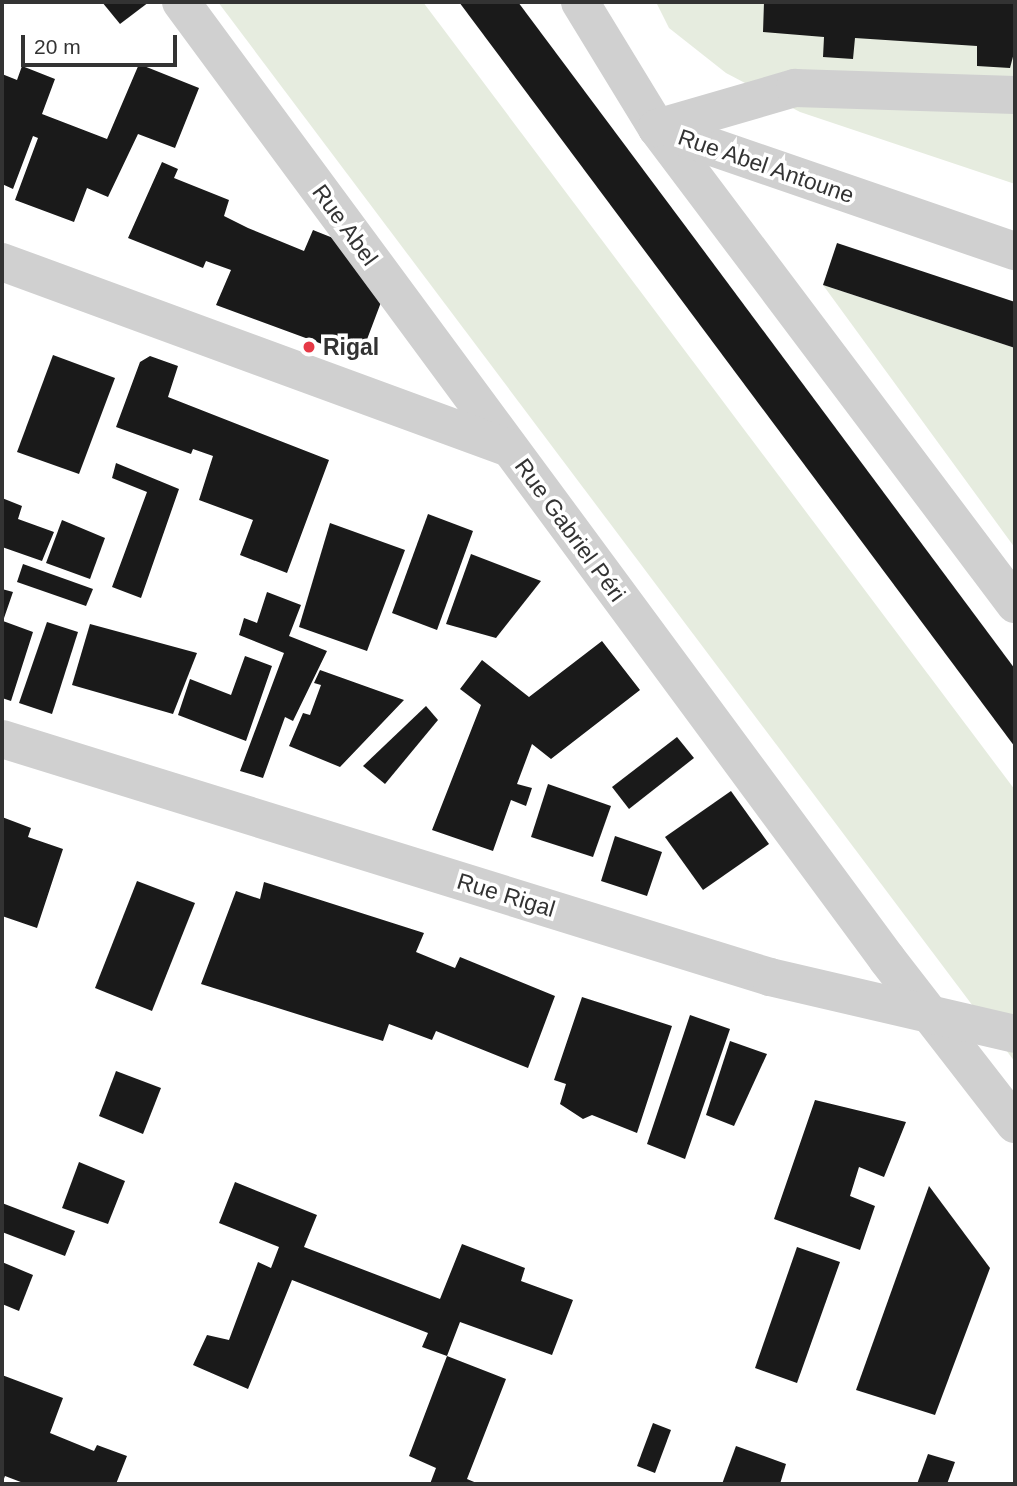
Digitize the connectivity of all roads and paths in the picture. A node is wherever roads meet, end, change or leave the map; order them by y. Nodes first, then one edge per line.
1 (181, 2) edge
2 (580, 2) edge
3 (1015, 95) edge
4 (657, 128) junction
5 (1015, 251) edge
6 (2, 262) edge
7 (467, 391) junction
8 (445, 425) junction
9 (509, 448) junction
10 (1015, 604) edge
11 (2, 738) edge
12 (911, 1000) junction
13 (1003, 1031) edge
14 (968, 1061) junction
15 (1015, 1124) edge

1 - 7 street, Rue Abel
2 - 4 street, Rue Abel Antoune
3 - 4 street
4 - 5 street, Rue Abel Antoune
4 - 10 street
6 - 8 street, Rue Gabriel Péri
7 - 8 street
7 - 9 street, Rue Abel
8 - 9 street, Rue Gabriel Péri
9 - 12 street, Rue Gabriel Péri
11 - 12 street, Rue Rigal
12 - 13 street, Rue Rigal
12 - 14 street, Rue Gabriel Péri
13 - 14 street
14 - 15 street, Rue Gabriel Péri

